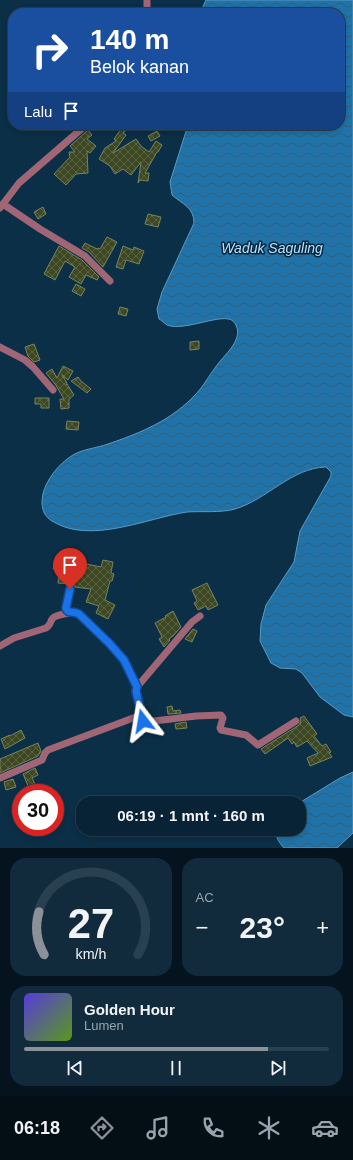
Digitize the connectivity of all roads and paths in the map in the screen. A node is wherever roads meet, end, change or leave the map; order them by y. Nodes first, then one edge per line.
1 (80, 130) edge
2 (1, 206) edge
3 (110, 281) dead end
4 (0, 347) edge
5 (53, 390) dead end
6 (70, 589) dead end
7 (70, 613) junction
8 (200, 616) dead end
9 (0, 646) edge
10 (137, 687) junction
11 (141, 715) junction
12 (296, 721) dead end
13 (0, 778) edge

1 - 2 street
2 - 3 street
4 - 5 street
6 - 7 street
7 - 9 street
7 - 10 street
8 - 10 street
10 - 11 street
11 - 12 street
11 - 13 street

